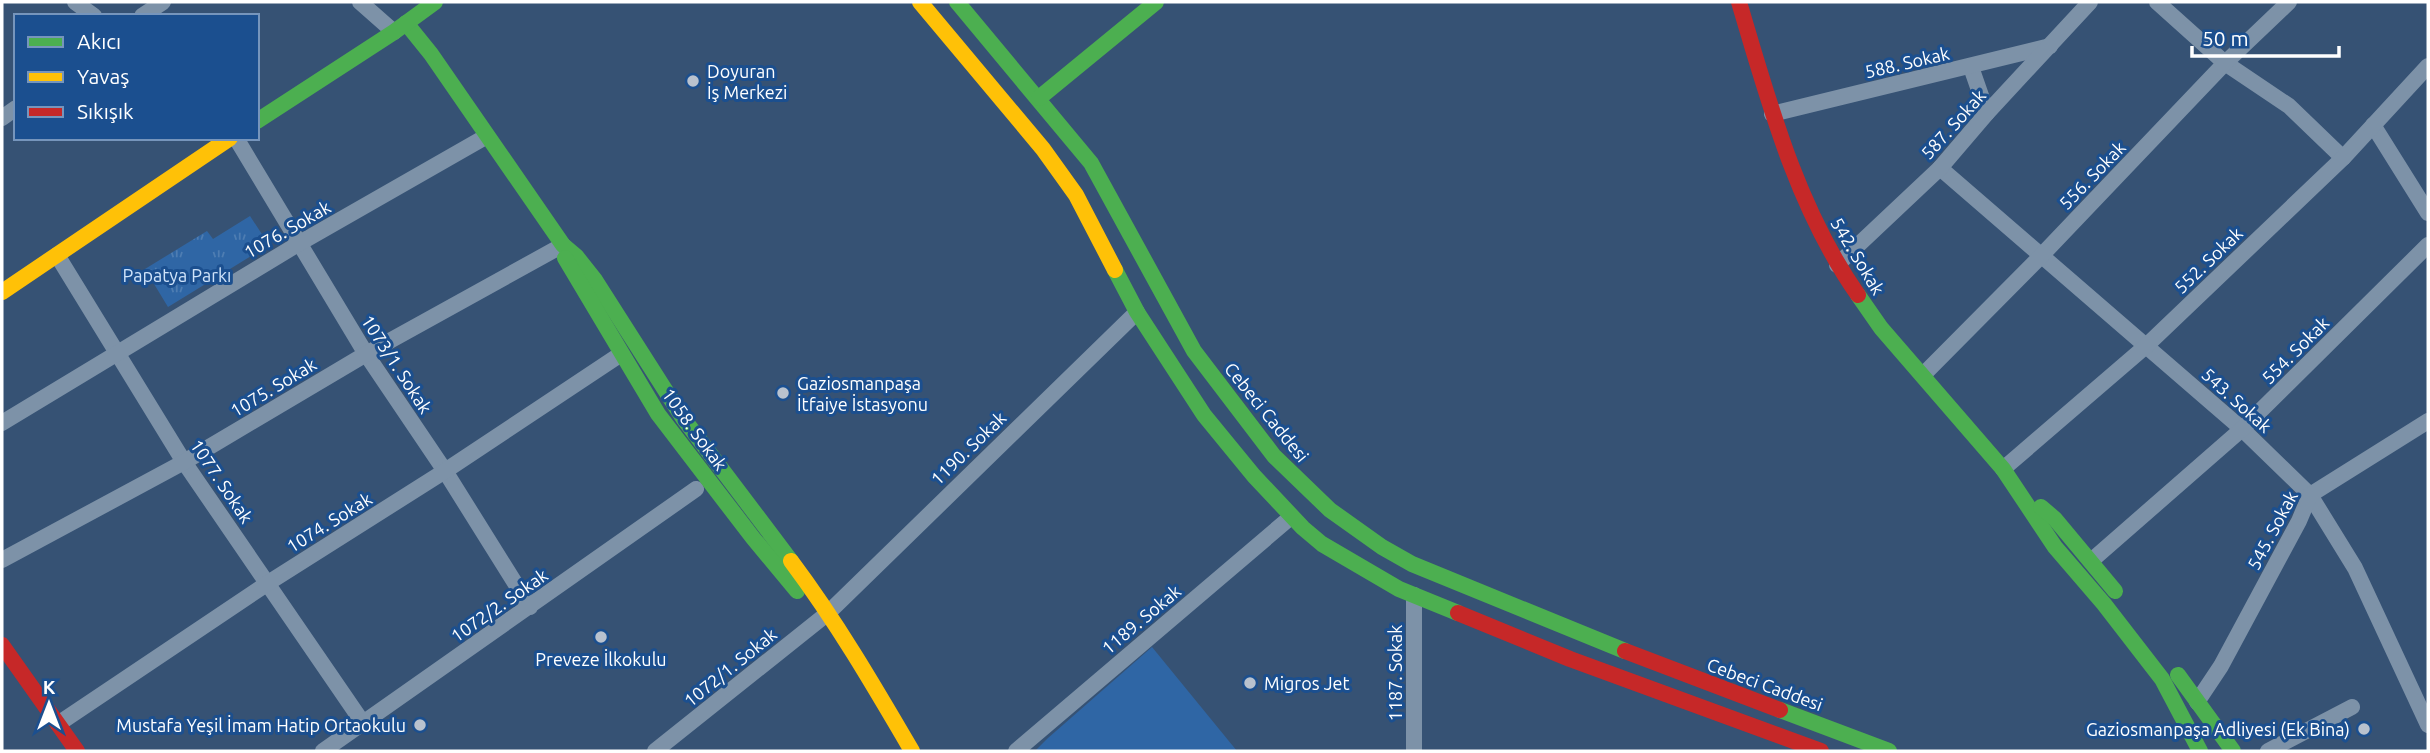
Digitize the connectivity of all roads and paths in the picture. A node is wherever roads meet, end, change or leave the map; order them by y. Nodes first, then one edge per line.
1 (75, 2) edge
2 (163, 2) edge
3 (360, 2) edge
4 (920, 2) edge
5 (957, 2) edge
6 (1156, 2) edge
7 (1738, 2) edge
8 (2090, 2) edge
9 (2157, 2) edge
10 (2289, 2) edge
11 (427, 4) edge
12 (91, 14) edge
13 (145, 14) edge
14 (400, 27) junction
15 (2050, 46) junction
16 (2225, 63) junction
17 (2428, 66) edge
18 (1970, 67) junction
19 (1039, 98) junction
20 (1987, 113) junction
21 (1772, 114) junction
22 (1016, 118) junction
23 (259, 120) edge
24 (2373, 125) junction
25 (487, 136) junction
26 (227, 140) edge
27 (237, 140) edge
28 (2343, 158) junction
29 (1940, 168) junction
30 (2428, 213) edge
31 (298, 244) junction
32 (563, 245) junction
33 (2428, 245) edge
34 (57, 255) junction
35 (2041, 256) junction
36 (1837, 265) junction
37 (2, 292) edge
38 (1136, 312) junction
39 (635, 345) junction
40 (2146, 346) junction
41 (117, 353) junction
42 (366, 354) junction
43 (621, 354) junction
44 (1923, 375) junction
45 (2428, 421) edge
46 (2, 423) edge
47 (2242, 429) junction
48 (184, 462) junction
49 (2003, 470) junction
50 (445, 471) junction
51 (708, 480) junction
52 (2018, 489) junction
53 (2310, 495) junction
54 (1291, 517) junction
55 (2, 561) edge
56 (2091, 561) junction
57 (1412, 564) junction
58 (268, 583) junction
59 (1407, 592) junction
60 (530, 607) junction
61 (2128, 609) dead end
62 (828, 613) junction
63 (2, 645) edge
64 (2168, 659) dead end
65 (2197, 702) junction
66 (2352, 707) dead end
67 (363, 723) junction
68 (58, 724) junction
69 (2428, 725) edge
70 (77, 751) edge
71 (323, 751) edge
72 (655, 751) edge
73 (912, 751) edge
74 (1016, 751) edge
75 (1414, 751) edge
76 (1821, 751) edge
77 (1889, 751) edge
78 (2200, 751) edge
79 (2219, 751) edge
80 (2233, 751) edge
81 (2268, 751) edge

1 - 12 street
2 - 13 street
3 - 14 street
4 - 22 main road
5 - 19 main road, Cebeci Caddesi
6 - 19 main road
7 - 21 main road, 542. Sokak
8 - 15 street, 587. Sokak
9 - 16 street
10 - 16 street, 556. Sokak
11 - 14 main road
14 - 23 main road
14 - 25 main road, 1058. Sokak
15 - 18 street, 588. Sokak
15 - 20 street, 587. Sokak
16 - 28 street
16 - 35 street, 556. Sokak
17 - 24 street, 552. Sokak
18 - 20 street
18 - 21 street, 588. Sokak
19 - 22 main road
19 - 57 main road, Cebeci Caddesi
20 - 29 street, 587. Sokak
21 - 36 main road, 542. Sokak
22 - 38 main road
24 - 28 street, 552. Sokak
24 - 30 street
25 - 31 street, 1076. Sokak
25 - 32 main road, 1058. Sokak
26 - 34 main road
27 - 31 street, 1073/1. Sokak
28 - 40 street, 552. Sokak
29 - 35 street, 543. Sokak
29 - 36 street, 587. Sokak
31 - 41 street, 1076. Sokak
31 - 42 street, 1073/1. Sokak
32 - 39 main road, 1058. Sokak
32 - 42 street, 1075. Sokak
32 - 43 main road, 1058. Sokak
33 - 47 street, 554. Sokak
34 - 37 main road
34 - 41 street, 1077. Sokak
35 - 40 street, 543. Sokak
35 - 44 street, 556. Sokak
36 - 44 main road, 542. Sokak
38 - 54 main road
38 - 62 street, 1190. Sokak
39 - 43 main road
39 - 51 main road, 1058. Sokak
40 - 47 street, 543. Sokak
40 - 49 street, 552. Sokak
41 - 46 street, 1076. Sokak
41 - 48 street, 1077. Sokak
42 - 48 street, 1075. Sokak
42 - 50 street, 1073/1. Sokak
43 - 50 street, 1074. Sokak
43 - 51 main road, 1058. Sokak
44 - 49 main road, 542. Sokak
45 - 53 street, 545. Sokak
47 - 53 street, 543. Sokak
47 - 56 street, 554. Sokak
48 - 55 street, 1075. Sokak
48 - 58 street, 1077. Sokak
49 - 52 main road, 542. Sokak
50 - 58 street, 1074. Sokak
50 - 60 street, 1073/1. Sokak
51 - 60 street, 1072/2. Sokak
51 - 62 main road, 1058. Sokak
52 - 56 main road, 542. Sokak
52 - 78 main road, 542. Sokak
53 - 65 street, 545. Sokak
53 - 69 street, 543. Sokak
54 - 59 main road
54 - 74 street, 1189. Sokak
56 - 61 main road, 542. Sokak
57 - 59 main road
57 - 77 main road, Cebeci Caddesi
58 - 67 street, 1077. Sokak
58 - 68 street, 1074. Sokak
59 - 75 street, 1187. Sokak
59 - 76 main road
60 - 67 street, 1072/2. Sokak
62 - 72 street, 1072/1. Sokak
62 - 73 main road, 1058. Sokak
63 - 68 main road
64 - 65 main road
65 - 79 main road
65 - 80 main road
66 - 81 street
67 - 71 street, 1072/2. Sokak
68 - 70 main road

